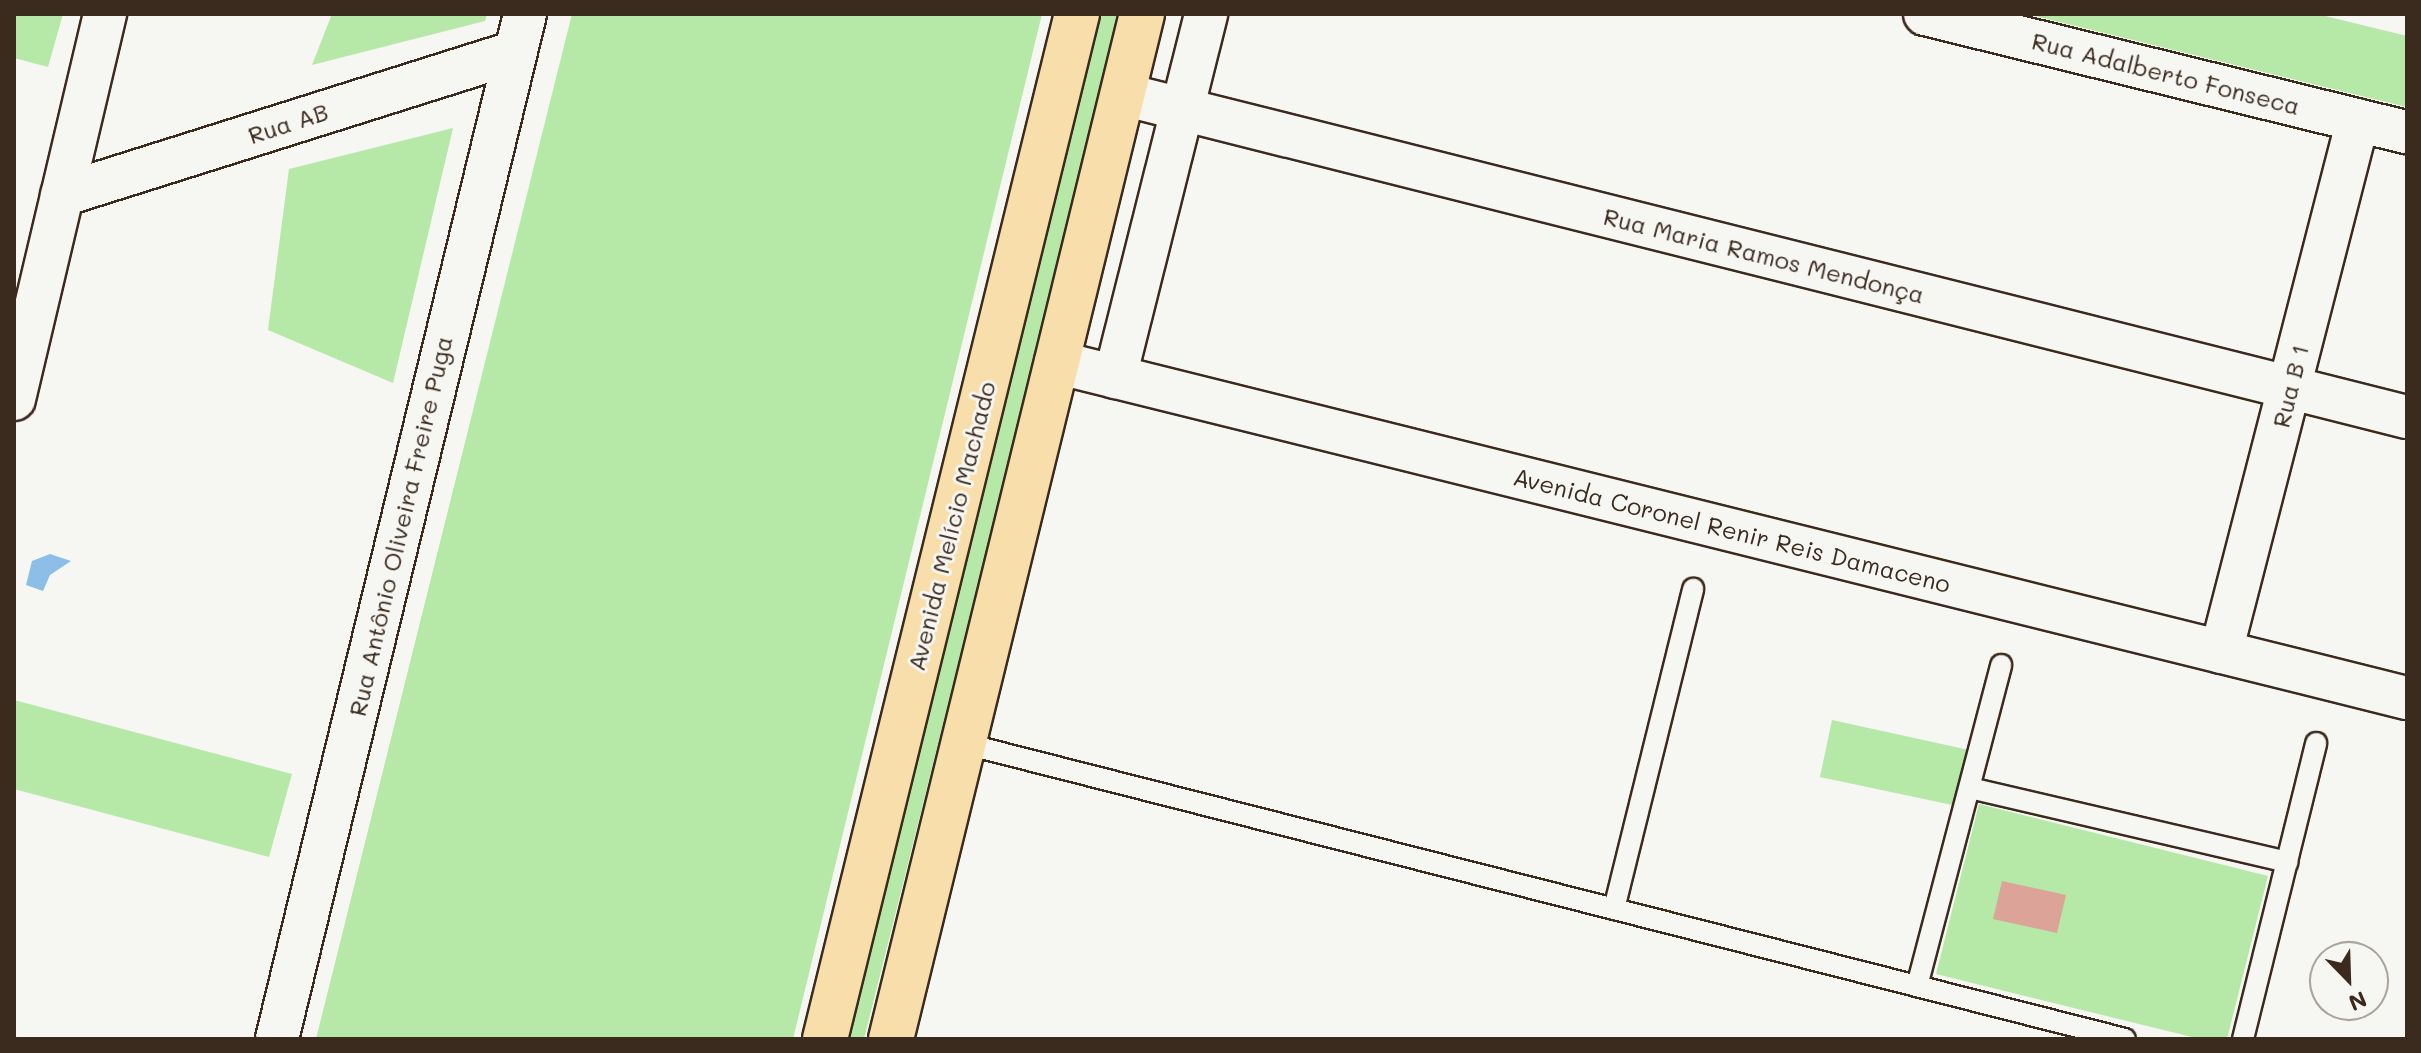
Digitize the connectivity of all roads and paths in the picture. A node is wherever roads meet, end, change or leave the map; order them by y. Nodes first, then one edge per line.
1 (105, 14) edge
2 (1077, 14) edge
3 (1142, 14) edge
4 (1206, 14) edge
5 (1925, 14) edge
6 (520, 33) edge
7 (1122, 94) junction
8 (1183, 109) junction
9 (2358, 120) junction
10 (2407, 132) edge
11 (62, 195) junction
12 (1056, 362) junction
13 (1115, 377) junction
14 (2289, 387) junction
15 (14, 399) edge
16 (2407, 417) edge
17 (1693, 589) dead end
18 (2221, 652) junction
19 (2001, 665) dead end
20 (2407, 698) edge
21 (962, 743) junction
22 (2316, 743) dead end
23 (1970, 788) junction
24 (2287, 862) junction
25 (1614, 909) junction
26 (1917, 986) junction
27 (901, 1026) edge
28 (277, 1039) edge
29 (825, 1039) edge
30 (2125, 1039) edge
31 (2243, 1039) edge

1 - 11 street
2 - 29 main road, Avenida Melício Machado
3 - 7 main road
4 - 8 street
5 - 9 street, Rua Adalberto Fonseca
6 - 11 street, Rua AB
6 - 28 street, Rua Antônio Oliveira Freire Puga
7 - 8 street, Rua Maria Ramos Mendonça
7 - 12 main road
8 - 13 street
8 - 14 street, Rua Maria Ramos Mendonça
9 - 10 street, Rua Adalberto Fonseca
9 - 14 street, Rua B 1
11 - 15 street
12 - 13 street, Avenida Coronel Renir Reis Damaceno
12 - 21 main road
13 - 18 street, Avenida Coronel Renir Reis Damaceno
14 - 16 street, Rua Maria Ramos Mendonça
14 - 18 street, Rua B 1
17 - 25 lane
18 - 20 street, Avenida Coronel Renir Reis Damaceno
19 - 23 lane
21 - 25 lane
21 - 27 main road
22 - 24 lane
23 - 24 lane
23 - 26 lane
24 - 31 lane
25 - 26 lane
26 - 30 lane

